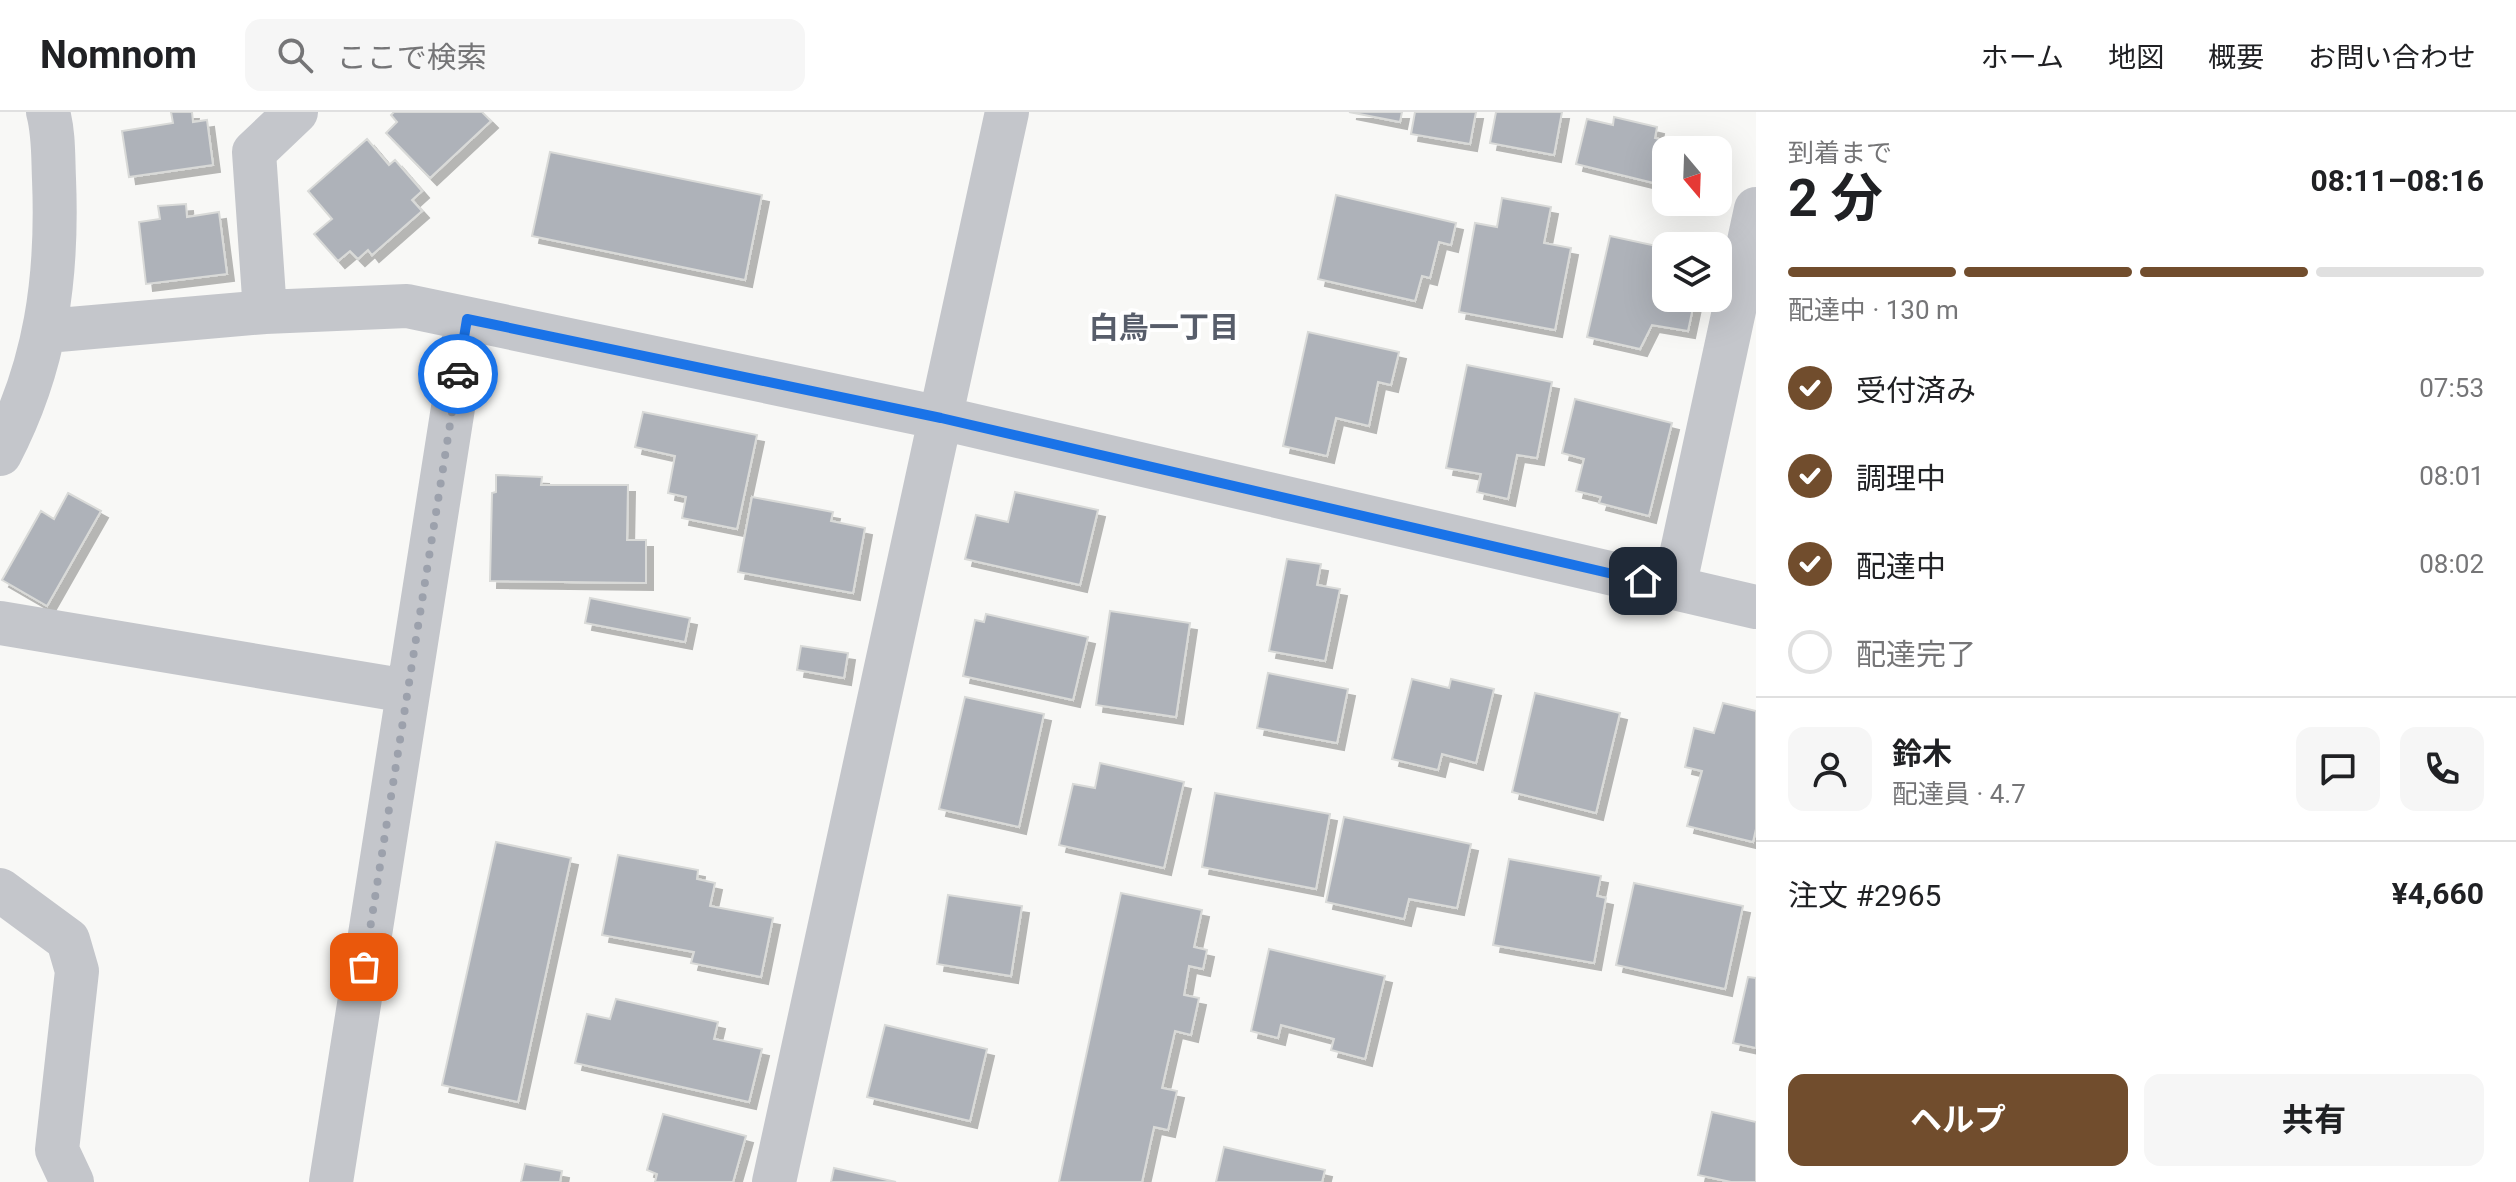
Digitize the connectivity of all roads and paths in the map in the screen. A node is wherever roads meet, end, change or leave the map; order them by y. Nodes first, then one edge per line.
1 (48, 112) edge
2 (296, 112) edge
3 (1007, 112) edge
4 (1756, 209) edge
5 (265, 312) junction
6 (467, 319) junction
7 (47, 331) junction
8 (941, 418) junction
9 (0, 454) edge
10 (1674, 588) junction
11 (1756, 607) edge
12 (0, 623) edge
13 (407, 691) junction
14 (0, 890) edge
15 (72, 1182) edge
16 (331, 1182) edge
17 (774, 1182) edge

1 - 7 street
2 - 5 street
3 - 8 street
4 - 10 street
5 - 6 street
5 - 7 street
6 - 8 street
6 - 13 street
7 - 9 street
8 - 10 street
8 - 17 street
10 - 11 street
12 - 13 street
13 - 16 street
14 - 15 street

